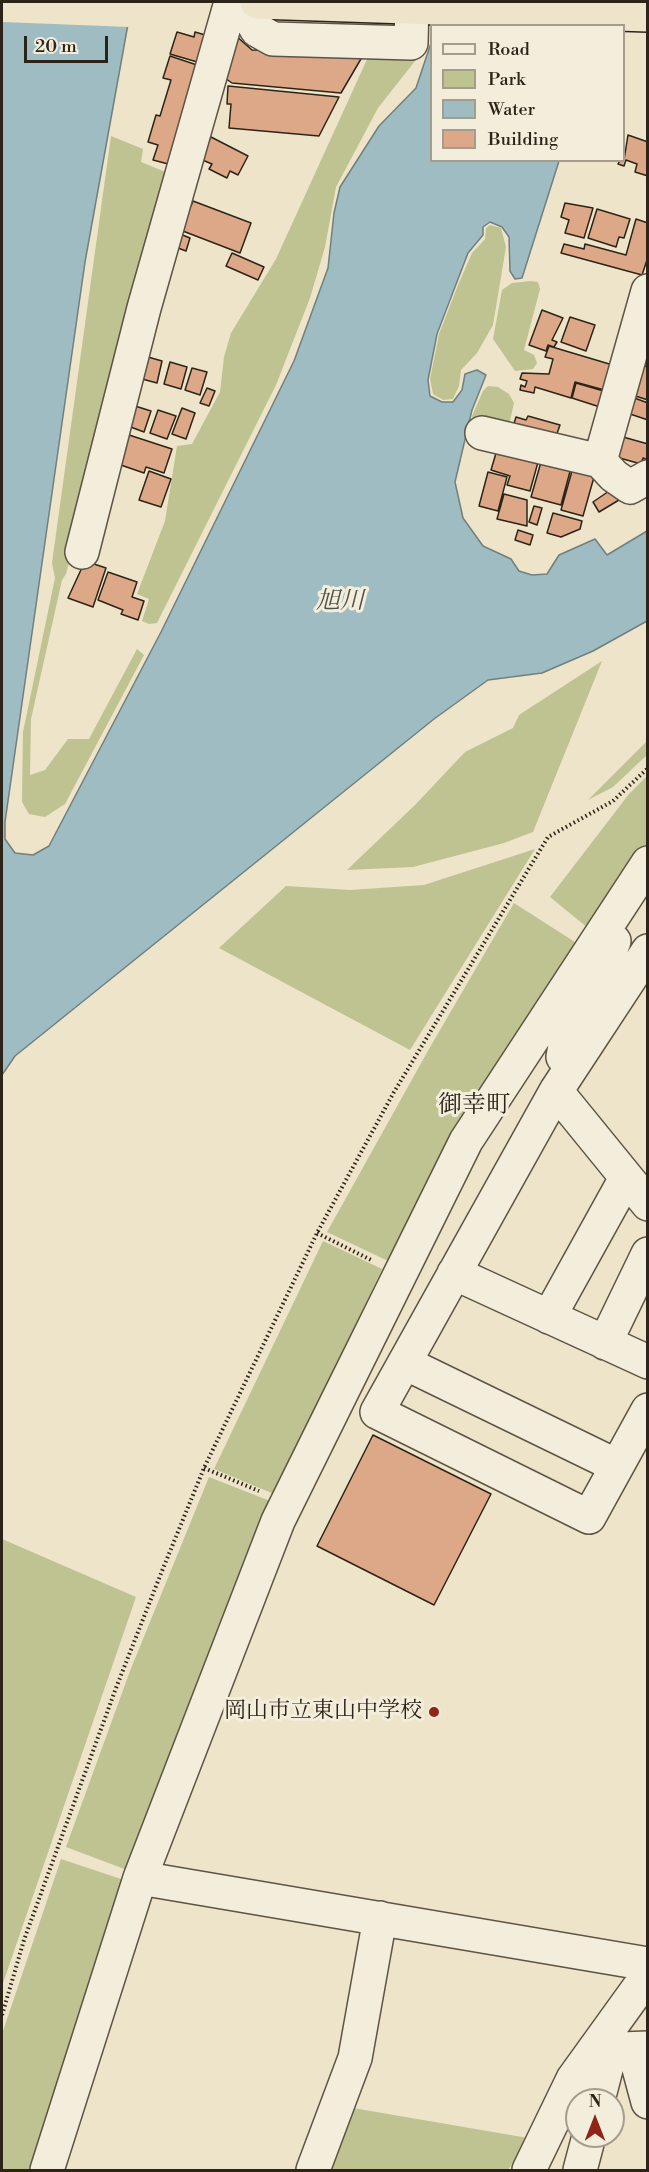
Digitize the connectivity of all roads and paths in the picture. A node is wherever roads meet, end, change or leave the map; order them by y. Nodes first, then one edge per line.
1 (231, 2) edge
2 (248, 2) edge
3 (257, 2) edge
4 (412, 4) edge
5 (648, 15) edge
6 (648, 291) edge
7 (482, 433) dead end
8 (600, 461) junction
9 (648, 477) edge
10 (82, 552) dead end
11 (648, 768) edge
12 (641, 871) edge
13 (648, 951) edge
14 (556, 1092) junction
15 (626, 1178) junction
16 (648, 1204) edge
17 (317, 1233) junction
18 (648, 1254) edge
19 (400, 1274) junction
20 (454, 1274) junction
21 (549, 1317) junction
22 (605, 1343) junction
23 (648, 1362) edge
24 (405, 1363) junction
25 (648, 1410) edge
26 (617, 1466) junction
27 (204, 1468) junction
28 (287, 1503) junction
29 (140, 1878) junction
30 (380, 1918) junction
31 (648, 1964) edge
32 (648, 1975) edge
33 (2, 2015) edge
34 (622, 2050) edge
35 (604, 2088) edge
36 (648, 2102) edge
37 (586, 2148) edge
38 (47, 2170) edge
39 (313, 2170) edge
40 (530, 2170) edge
41 (580, 2170) edge

1 - 10 street
2 - 4 street
3 - 4 highway
4 - 5 highway
6 - 8 street
7 - 8 street
8 - 9 street
11 - 17 path
12 - 14 street
12 - 19 street
13 - 14 street
14 - 15 street
14 - 20 street
15 - 16 street
15 - 21 street
17 - 19 path
17 - 27 path
18 - 22 street
19 - 28 street
20 - 21 street
20 - 24 street
21 - 22 street
22 - 23 street
24 - 26 street
24 - 26 street
25 - 26 street
27 - 28 path
27 - 33 path
28 - 29 street
29 - 30 street
29 - 38 street
30 - 31 street
30 - 39 street
32 - 34 street
34 - 35 street
34 - 36 street
34 - 40 street
37 - 41 street

